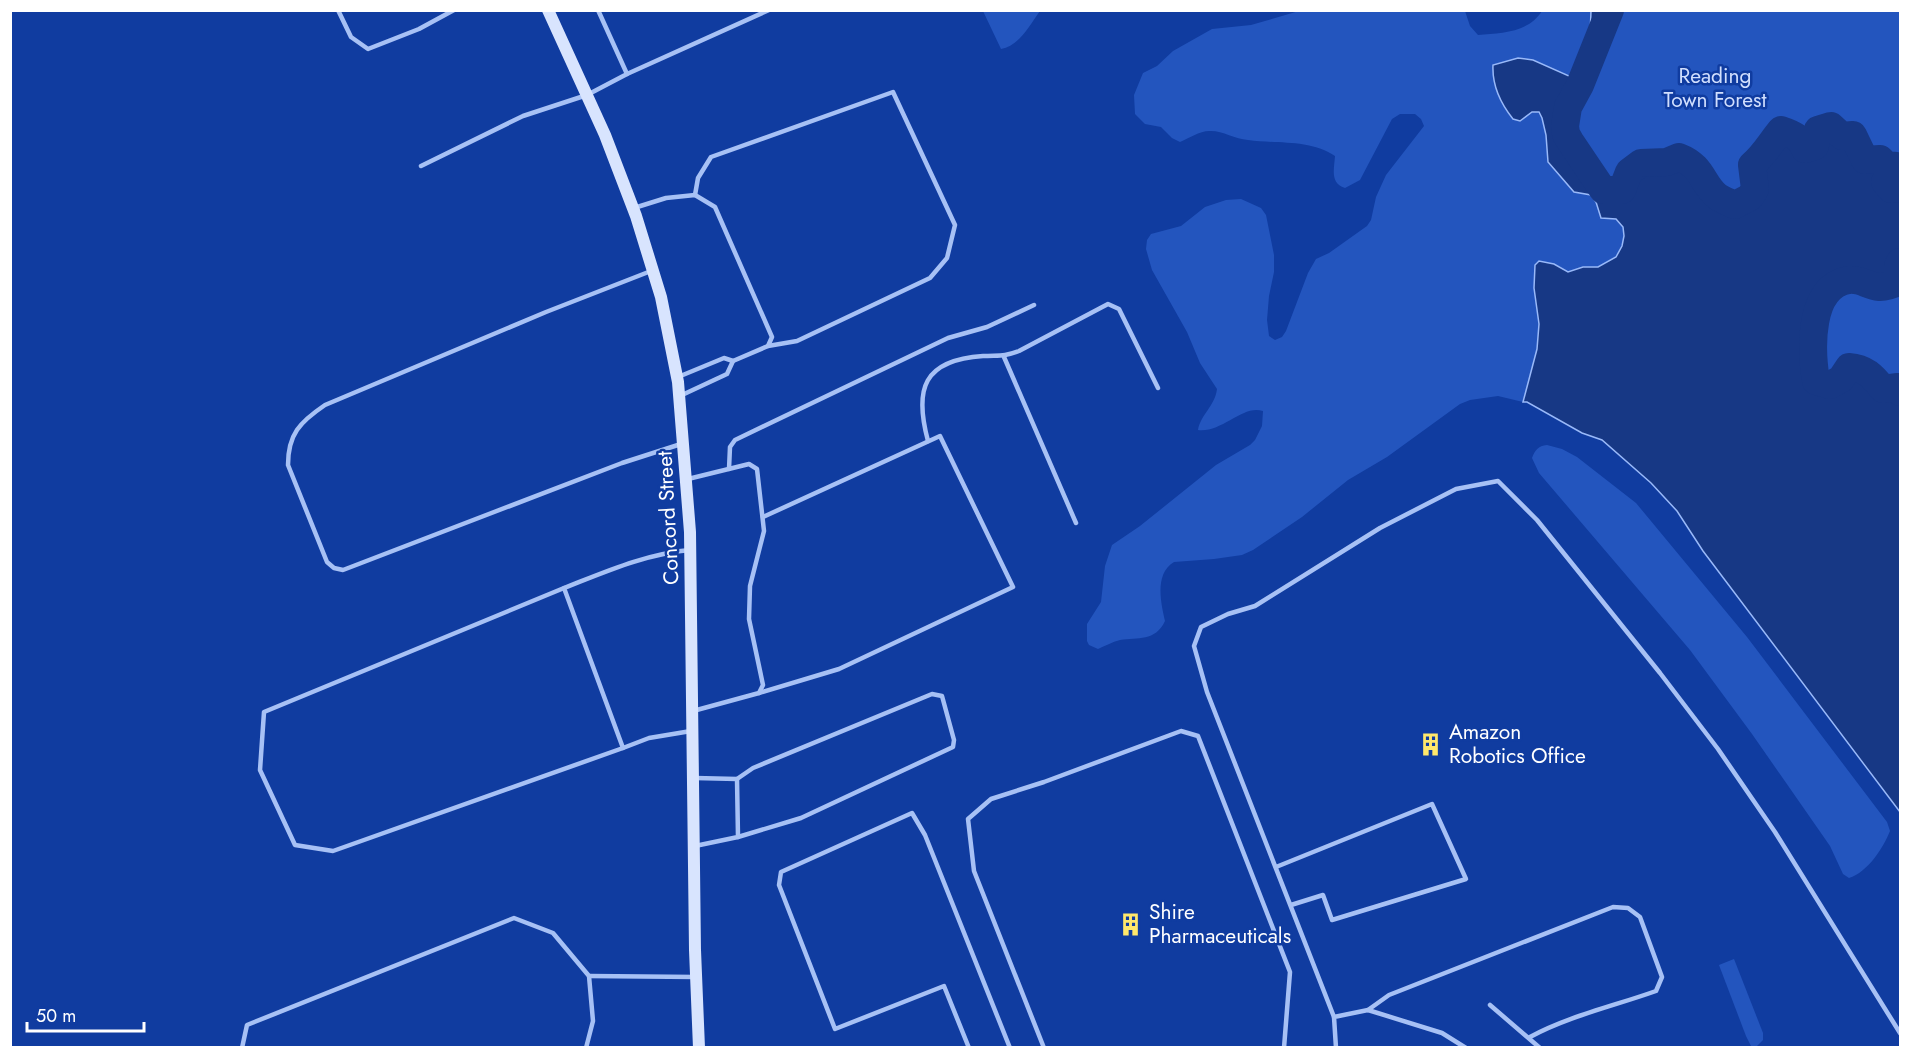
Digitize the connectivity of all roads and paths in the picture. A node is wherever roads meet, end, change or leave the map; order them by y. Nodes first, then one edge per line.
1 (338, 10) edge
2 (454, 10) edge
3 (548, 10) edge
4 (598, 10) edge
5 (769, 10) edge
6 (627, 75) junction
7 (587, 95) junction
8 (421, 166) dead end
9 (695, 195) junction
10 (633, 208) junction
11 (653, 271) junction
12 (1034, 305) dead end
13 (768, 346) junction
14 (1004, 357) junction
15 (733, 362) junction
16 (677, 378) junction
17 (1158, 388) dead end
18 (679, 396) junction
19 (928, 441) junction
20 (684, 443) junction
21 (729, 469) junction
22 (686, 480) junction
23 (763, 517) junction
24 (1076, 523) dead end
25 (690, 550) junction
26 (564, 588) junction
27 (759, 693) junction
28 (693, 711) junction
29 (694, 731) junction
30 (623, 748) junction
31 (694, 778) junction
32 (737, 779) junction
33 (738, 837) junction
34 (694, 846) junction
35 (1276, 867) junction
36 (1291, 905) junction
37 (589, 976) junction
38 (696, 977) junction
39 (1490, 1005) dead end
40 (1368, 1010) junction
41 (1334, 1017) junction
42 (1900, 1033) edge
43 (1530, 1037) junction
44 (242, 1047) edge
45 (586, 1047) edge
46 (699, 1047) edge
47 (969, 1047) edge
48 (1010, 1047) edge
49 (1044, 1047) edge
50 (1284, 1047) edge
51 (1336, 1047) edge
52 (1466, 1047) edge
53 (1540, 1047) edge

1 - 2 lane
3 - 7 street, Concord Street
4 - 6 lane
5 - 6 lane
6 - 7 lane
7 - 8 lane
7 - 10 street, Concord Street
9 - 10 lane
9 - 13 lane
9 - 13 lane
10 - 11 street, Concord Street
11 - 16 street, Concord Street
11 - 20 lane
12 - 21 lane
13 - 15 lane
14 - 17 lane
14 - 19 lane
14 - 24 lane
15 - 16 lane
15 - 18 lane
16 - 18 street, Concord Street
18 - 20 street, Concord Street
19 - 23 lane
19 - 27 lane
20 - 22 street, Concord Street
21 - 22 lane
21 - 23 lane
22 - 25 street, Concord Street
23 - 27 lane
25 - 26 lane
25 - 28 street, Concord Street
26 - 30 lane
26 - 30 lane
27 - 28 lane
28 - 29 street, Concord Street
29 - 30 lane
29 - 31 street, Concord Street
31 - 32 lane
31 - 34 street, Concord Street
32 - 33 lane
32 - 33 lane
33 - 34 lane
34 - 38 street, Concord Street
35 - 36 lane
35 - 36 lane
35 - 42 lane
36 - 41 lane
37 - 38 lane
37 - 44 lane
37 - 45 lane
38 - 46 street, Concord Street
39 - 43 lane
40 - 41 lane
40 - 43 lane
40 - 52 lane
41 - 51 lane
43 - 53 lane
47 - 48 lane
49 - 50 lane

